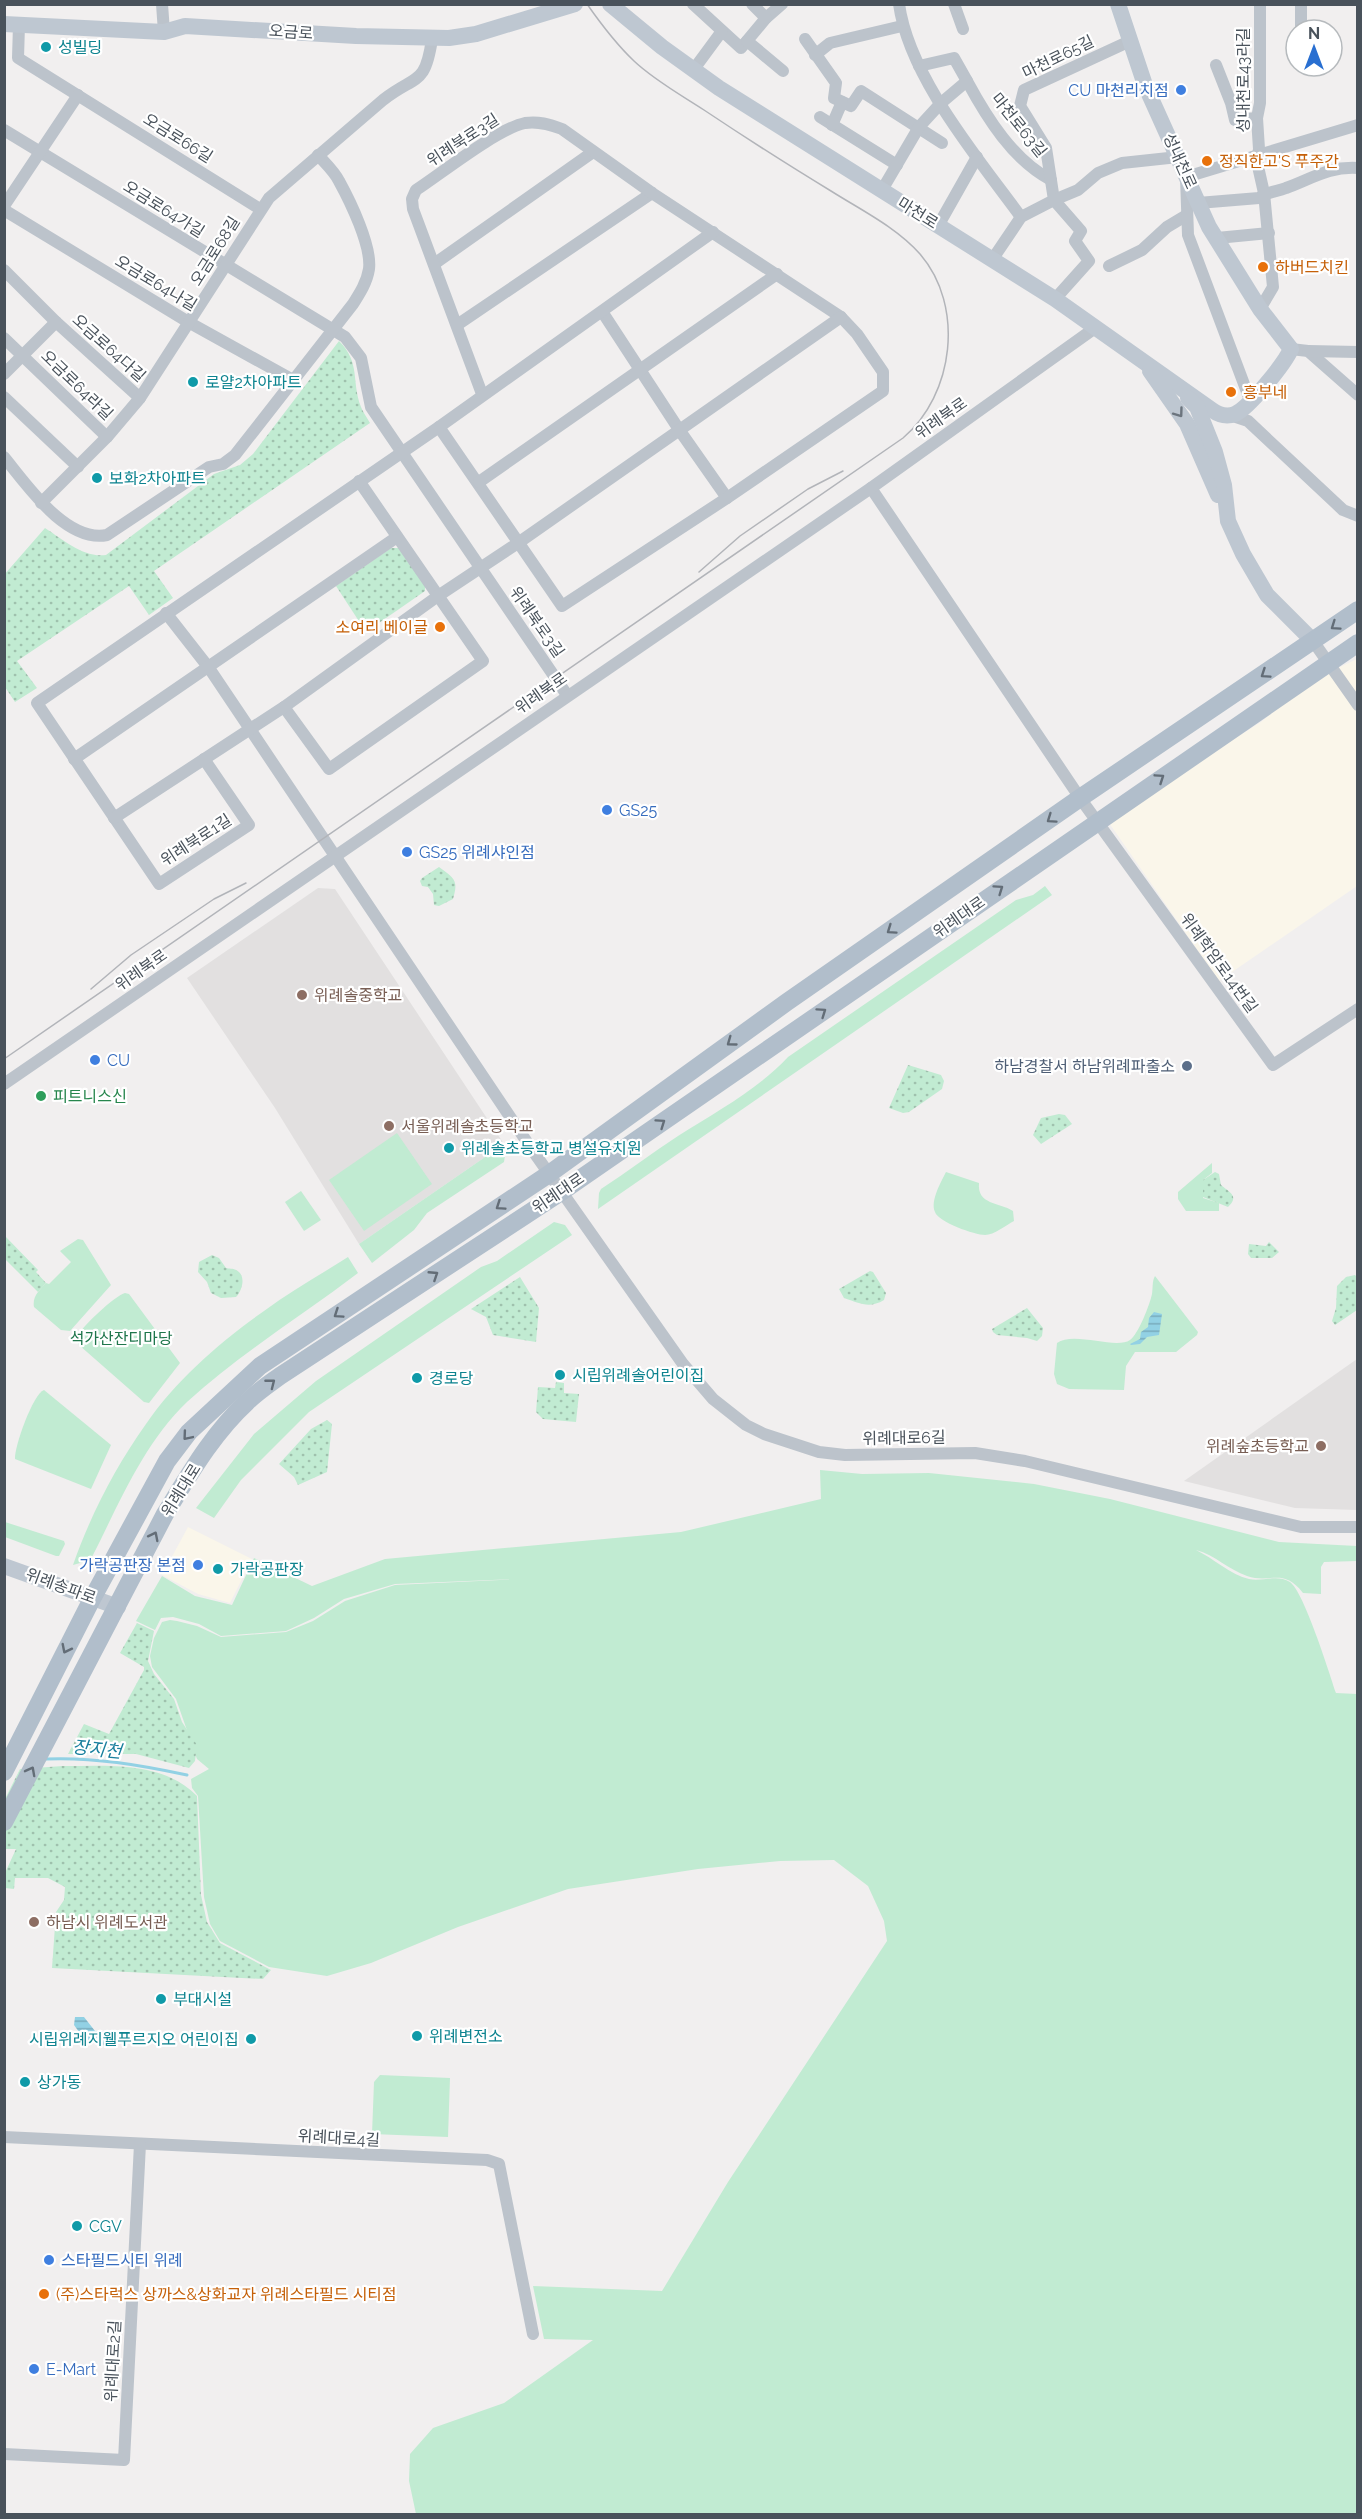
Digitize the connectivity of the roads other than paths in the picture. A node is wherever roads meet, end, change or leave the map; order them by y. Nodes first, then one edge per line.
1 (162, 4) edge
2 (575, 4) edge
3 (610, 4) edge
4 (693, 4) edge
5 (752, 4) edge
6 (782, 4) edge
7 (899, 4) edge
8 (954, 4) edge
9 (1118, 4) edge
10 (1260, 4) edge
11 (766, 18) junction
12 (12, 24) edge
13 (902, 26) junction
14 (963, 29) dead end
15 (722, 31) junction
16 (164, 32) junction
17 (432, 39) junction
18 (805, 39) dead end
19 (1130, 40) junction
20 (747, 41) junction
21 (815, 54) junction
22 (919, 66) junction
23 (1216, 66) dead end
24 (694, 69) junction
25 (783, 71) dead end
26 (967, 81) junction
27 (78, 95) junction
28 (842, 102) junction
29 (941, 103) junction
30 (820, 117) dead end
31 (1257, 118) junction
32 (832, 125) junction
33 (1358, 125) edge
34 (919, 127) junction
35 (4, 130) edge
36 (942, 143) dead end
37 (41, 152) junction
38 (593, 152) junction
39 (318, 155) junction
40 (1178, 157) junction
41 (1258, 157) junction
42 (977, 158) junction
43 (897, 165) junction
44 (1358, 168) edge
45 (1186, 177) junction
46 (1051, 180) junction
47 (882, 190) junction
48 (652, 193) junction
49 (1264, 193) junction
50 (1054, 200) junction
51 (4, 208) edge
52 (260, 209) junction
53 (1193, 209) junction
54 (1021, 216) junction
55 (938, 226) junction
56 (713, 232) junction
57 (1269, 233) junction
58 (1217, 238) junction
59 (992, 260) junction
60 (434, 264) junction
61 (225, 266) junction
62 (1109, 266) dead end
63 (4, 270) edge
64 (777, 274) junction
65 (1055, 298) junction
66 (1260, 309) junction
67 (603, 313) junction
68 (841, 318) junction
69 (56, 322) junction
70 (190, 323) junction
71 (457, 325) junction
72 (333, 328) junction
73 (1095, 328) junction
74 (4, 338) edge
75 (1291, 349) junction
76 (1308, 351) junction
77 (1358, 352) edge
78 (23, 356) junction
79 (1147, 365) junction
80 (640, 370) junction
81 (4, 374) edge
82 (1168, 379) junction
83 (293, 380) junction
84 (482, 394) junction
85 (1358, 395) edge
86 (4, 397) edge
87 (140, 398) junction
88 (1250, 400) junction
89 (1230, 415) junction
90 (439, 427) junction
91 (680, 431) junction
92 (107, 437) junction
93 (402, 452) junction
94 (4, 457) edge
95 (78, 467) junction
96 (359, 481) junction
97 (478, 483) junction
98 (871, 488) junction
99 (727, 498) junction
100 (41, 503) junction
101 (1358, 516) edge
102 (1228, 520) junction
103 (396, 537) junction
104 (518, 543) junction
105 (479, 568) junction
106 (438, 596) junction
107 (1358, 610) edge
108 (166, 613) junction
109 (1313, 641) junction
110 (1358, 643) edge
111 (1329, 663) junction
112 (209, 668) junction
113 (567, 695) junction
114 (1358, 705) edge
115 (284, 707) junction
116 (249, 729) junction
117 (74, 759) junction
118 (204, 759) junction
119 (1080, 798) junction
120 (114, 818) junction
121 (1097, 821) junction
122 (335, 856) junction
123 (1358, 1009) edge
124 (4, 1084) edge
125 (549, 1174) junction
126 (561, 1192) junction
127 (1358, 1527) edge
128 (4, 1566) edge
129 (93, 1597) junction
130 (118, 1607) junction
131 (4, 1772) edge
132 (4, 1822) edge
133 (4, 2137) edge
134 (140, 2144) junction
135 (532, 2334) dead end
136 (4, 2454) edge

1 - 16 street
2 - 17 main road, 오금로
3 - 24 main road, 마천로
4 - 15 street
5 - 11 street
6 - 11 street
7 - 13 street
8 - 14 street
9 - 19 main road, 성내천로
10 - 31 street, 성내천로43라길
11 - 20 street
12 - 16 main road, 오금로
12 - 27 street, 오금로66길
13 - 21 street
13 - 22 street
15 - 20 street
15 - 24 street
16 - 17 main road, 오금로
17 - 39 street, 오금로68길
18 - 21 street
19 - 40 main road, 성내천로
19 - 46 street, 마천로65길
20 - 25 street
21 - 28 street
22 - 26 street, 마천로63길
22 - 29 street
23 - 31 street
24 - 47 main road, 마천로
26 - 29 street
26 - 46 street, 마천로63길
27 - 37 street
27 - 52 street, 오금로66길
28 - 32 street
28 - 34 street
29 - 34 street
29 - 42 street
30 - 32 street
31 - 41 street, 성내천로43라길
32 - 43 street
33 - 41 street
34 - 36 street
34 - 43 street
35 - 37 street, 오금로64가길
37 - 51 street
37 - 61 street, 오금로64가길
38 - 48 street, 위례북로3길
38 - 60 street
38 - 60 street, 위례북로3길
39 - 52 street, 오금로68길
39 - 72 street
40 - 45 main road, 성내천로
40 - 50 street
41 - 45 street
41 - 49 street, 성내천로43라길
42 - 54 street
42 - 55 street
43 - 47 street
44 - 49 street
45 - 53 main road, 성내천로
46 - 50 street, 마천로65길
47 - 55 main road, 마천로
48 - 56 street, 위례북로3길
48 - 71 street
49 - 53 street
49 - 57 street, 성내천로43라길
50 - 54 street
50 - 65 street
51 - 70 street, 오금로64나길
52 - 61 street, 오금로68길
53 - 58 main road, 성내천로
53 - 62 street
53 - 88 street
54 - 59 street
55 - 59 main road, 마천로
56 - 64 street, 위례북로3길
56 - 67 street
57 - 58 street
57 - 66 street
58 - 66 main road, 성내천로
59 - 65 main road, 마천로
60 - 71 street, 위례북로3길
61 - 70 street, 오금로68길
61 - 72 street, 오금로64가길
63 - 69 street, 오금로64다길
64 - 68 street, 위례북로3길
64 - 80 street
65 - 73 main road, 마천로
66 - 75 main road, 성내천로
67 - 80 street
67 - 84 street
68 - 91 street
68 - 99 street, 위례북로3길
69 - 78 street, 오금로64다길
69 - 87 street, 오금로64다길
70 - 83 street, 오금로64나길
70 - 87 street, 오금로68길
71 - 84 street, 위례북로3길
72 - 83 street
72 - 93 street, 오금로64가길
73 - 79 main road, 마천로
73 - 98 street, 위례북로
74 - 78 street, 오금로64라길
75 - 76 street
75 - 88 main road
76 - 77 street
76 - 85 street
78 - 81 street, 오금로64라길
78 - 92 street, 오금로64라길
79 - 82 main road, 마천로
79 -> 102 main road
80 - 91 street
80 - 97 street
82 - 89 main road, 마천로
82 - 102 main road
83 - 100 street
84 - 90 street
86 - 95 street
87 - 92 street, 오금로68길
88 - 89 main road
89 - 101 street
90 - 93 street
90 - 97 street
91 - 99 street
91 - 104 street
92 - 95 street, 오금로68길
93 - 96 street, 위례북로1길
93 - 105 street, 위례북로3길
94 - 100 street
95 - 100 street, 오금로68길
96 - 103 street
96 - 108 street, 위례북로1길
97 - 104 street
98 - 113 street, 위례북로
98 - 119 street, 위례학암로14번길
99 - 104 street, 위례북로3길
102 - 109 main road
103 - 106 street
103 - 112 street
104 - 105 street
105 - 106 street
105 - 113 street, 위례북로3길
106 - 115 street
106 - 115 street
107 -> 109 main road, 위례대로
108 - 112 street
108 - 117 street, 위례북로1길
109 - 111 street
109 -> 119 main road, 위례대로
110 - 111 main road, 위례대로
111 - 114 street
121 -> 111 main road, 위례대로
112 - 116 street
112 - 117 street
113 - 122 street, 위례북로
115 - 116 street
116 - 118 street
116 - 122 street
117 - 120 street, 위례북로1길
118 - 120 street
118 - 120 street, 위례북로1길
119 - 121 street, 위례학암로14번길
119 -> 125 main road, 위례대로
121 - 123 street, 위례학암로14번길
126 -> 121 main road, 위례대로
122 - 124 street, 위례북로
122 - 125 street, 위례대로6길
125 - 126 street, 위례대로6길
125 -> 129 main road, 위례대로
126 - 127 street, 위례대로6길
130 -> 126 main road, 위례대로
128 - 129 main road, 위례송파로
129 - 130 main road, 위례송파로
129 -> 131 main road, 위례대로
132 -> 130 main road, 위례대로
133 - 134 street, 위례대로4길
134 - 135 street, 위례대로4길
134 - 136 street, 위례대로2길

